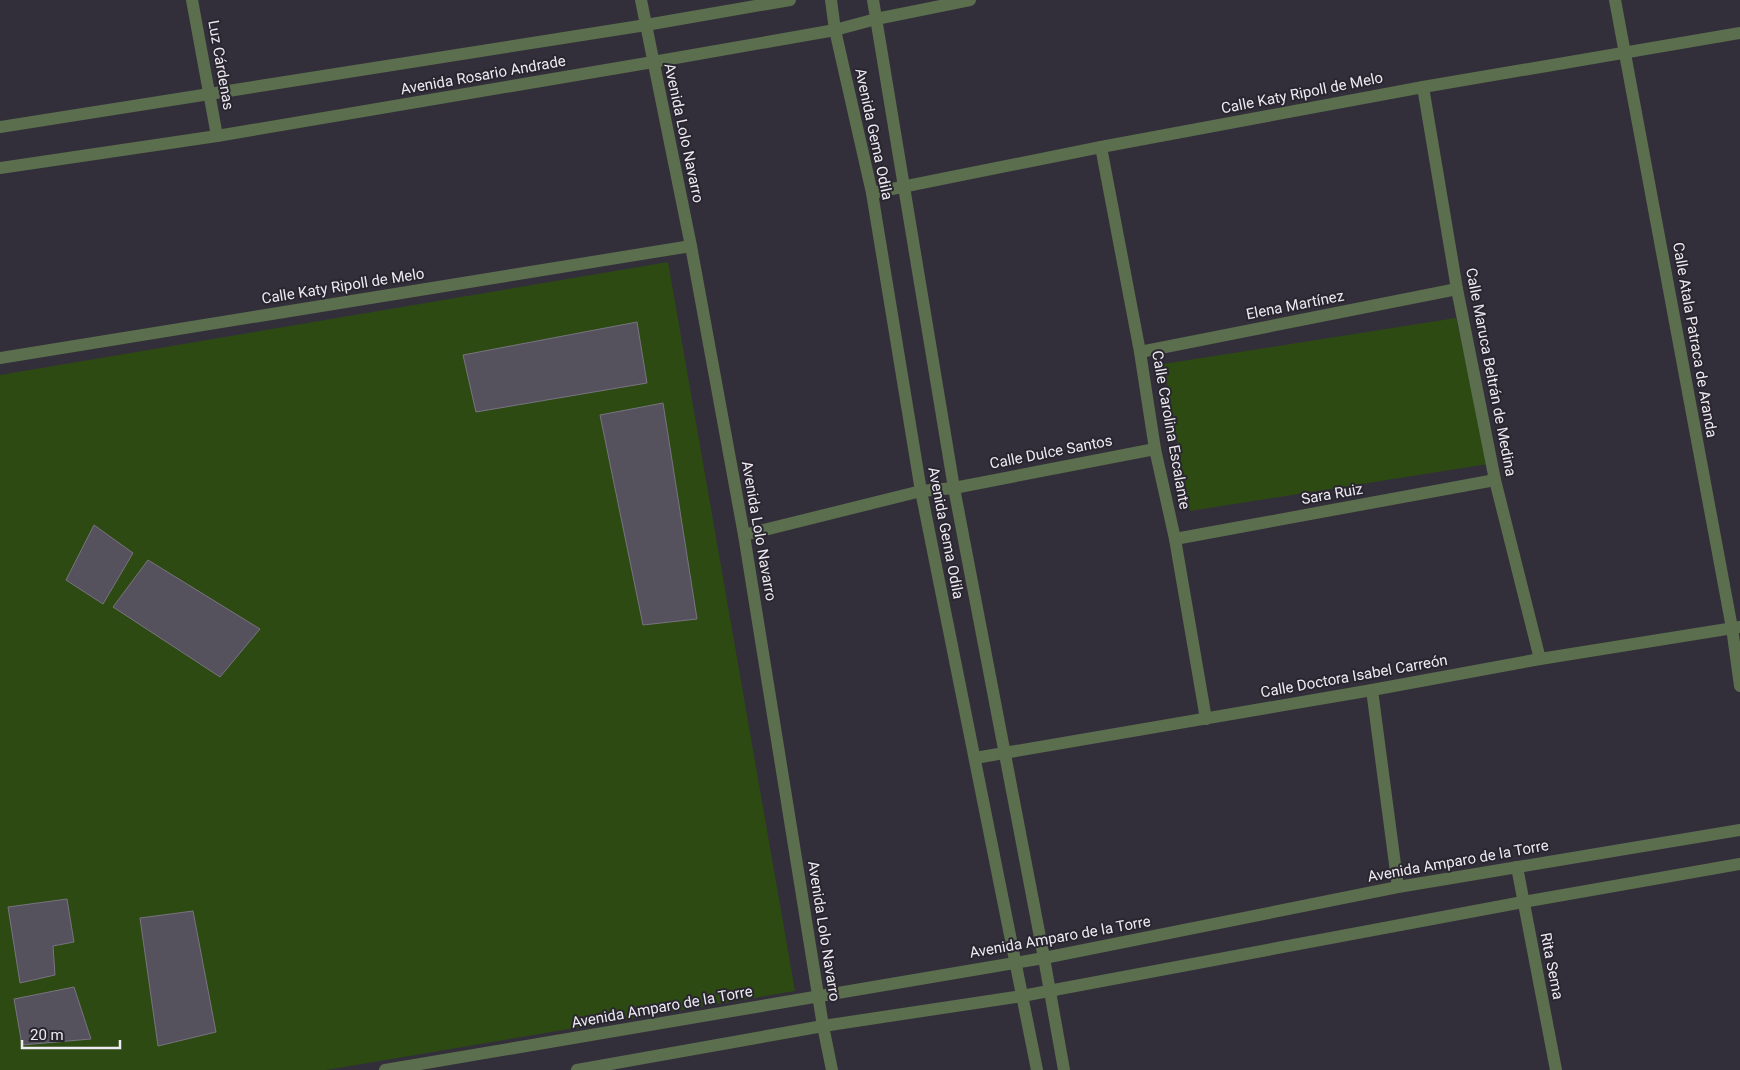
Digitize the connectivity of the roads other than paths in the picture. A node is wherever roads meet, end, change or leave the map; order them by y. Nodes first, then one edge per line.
1 (192, 0) edge
2 (641, 0) edge
3 (790, 0) edge
4 (831, 0) edge
5 (873, 0) edge
6 (970, 0) edge
7 (1615, 0) edge
8 (876, 20) junction
9 (646, 25) junction
10 (835, 30) junction
11 (1740, 33) edge
12 (1626, 52) junction
13 (653, 62) junction
14 (1423, 87) junction
15 (209, 94) junction
16 (0, 127) edge
17 (217, 136) junction
18 (1101, 147) junction
19 (0, 168) edge
20 (905, 187) junction
21 (872, 193) junction
22 (691, 246) junction
23 (1457, 289) junction
24 (1140, 352) junction
25 (0, 358) edge
26 (1155, 449) junction
27 (1495, 480) junction
28 (954, 488) junction
29 (921, 491) junction
30 (744, 535) junction
31 (1175, 539) junction
32 (1736, 628) edge
33 (1540, 659) junction
34 (1740, 686) edge
35 (1372, 690) junction
36 (1206, 719) junction
37 (1003, 752) junction
38 (975, 758) junction
39 (1740, 830) edge
40 (1740, 864) edge
41 (1517, 868) junction
42 (1398, 887) junction
43 (1522, 902) junction
44 (1044, 958) junction
45 (1016, 962) junction
46 (1049, 992) junction
47 (1022, 996) junction
48 (819, 997) junction
49 (823, 1026) junction
50 (385, 1070) edge
51 (577, 1070) edge
52 (832, 1070) edge
53 (1037, 1070) edge
54 (1064, 1070) edge
55 (1556, 1070) edge

1 - 15 street, Luz Cárdenas
2 - 9 street, Avenida Lolo Navarro
3 - 9 street, Avenida Rosario Andrade
4 - 10 street, Avenida Gema Odila
5 - 8 street, Avenida Gema Odila
6 - 8 street, Avenida Rosario Andrade
7 - 12 street, Calle Atala Patraca de Aranda
8 - 10 street, Avenida Rosario Andrade
8 - 20 street, Avenida Gema Odila
9 - 13 street, Avenida Lolo Navarro
9 - 15 street, Avenida Rosario Andrade
10 - 13 street, Avenida Rosario Andrade
10 - 21 street, Avenida Gema Odila
11 - 12 street, Calle Katy Ripoll de Melo
12 - 14 street, Calle Katy Ripoll de Melo
12 - 32 street, Calle Atala Patraca de Aranda
13 - 17 street, Avenida Rosario Andrade
13 - 22 street, Avenida Lolo Navarro
14 - 18 street, Calle Katy Ripoll de Melo
14 - 23 street, Calle Maruca Beltrán de Medina
15 - 16 street, Avenida Rosario Andrade
15 - 17 street, Luz Cárdenas
17 - 19 street, Avenida Rosario Andrade
18 - 20 street, Calle Katy Ripoll de Melo
18 - 24 street, Calle Carolina Escalante
20 - 21 street, Calle Katy Ripoll de Melo
20 - 28 street, Avenida Gema Odila
21 - 29 street, Avenida Gema Odila
22 - 25 street, Calle Katy Ripoll de Melo
22 - 30 street, Avenida Lolo Navarro
23 - 24 street, Elena Martínez
23 - 27 street, Calle Maruca Beltrán de Medina
24 - 26 street, Calle Carolina Escalante
26 - 28 street, Calle Dulce Santos
26 - 31 street, Calle Carolina Escalante
27 - 31 street, Sara Ruiz
27 - 33 street, Calle Maruca Beltrán de Medina
28 - 29 street, Calle Dulce Santos
28 - 37 street, Avenida Gema Odila
29 - 30 street, Calle Dulce Santos
29 - 38 street, Avenida Gema Odila
30 - 48 street, Avenida Lolo Navarro
31 - 36 street, Calle Carolina Escalante
32 - 33 street, Calle Doctora Isabel Carreón
32 - 34 street, Calle Atala Patraca de Aranda
33 - 35 street, Calle Doctora Isabel Carreón
35 - 36 street, Calle Doctora Isabel Carreón
35 - 42 street
36 - 37 street, Calle Doctora Isabel Carreón
37 - 38 street, Calle Doctora Isabel Carreón
37 - 44 street, Avenida Gema Odila
38 - 45 street, Avenida Gema Odila
39 - 41 street, Avenida Amparo de la Torre
40 - 43 street
41 - 42 street, Avenida Amparo de la Torre
41 - 43 street, Rita Sema
42 - 44 street, Avenida Amparo de la Torre
43 - 46 street
43 - 55 street, Rita Sema
44 - 45 street, Avenida Amparo de la Torre
44 - 46 street, Avenida Gema Odila
45 - 47 street, Avenida Gema Odila
45 - 48 street, Avenida Amparo de la Torre
46 - 47 street
46 - 54 street, Avenida Gema Odila
47 - 49 street
47 - 53 street, Avenida Gema Odila
48 - 49 street, Avenida Lolo Navarro
48 - 50 street, Avenida Amparo de la Torre
49 - 51 street
49 - 52 street, Avenida Lolo Navarro

